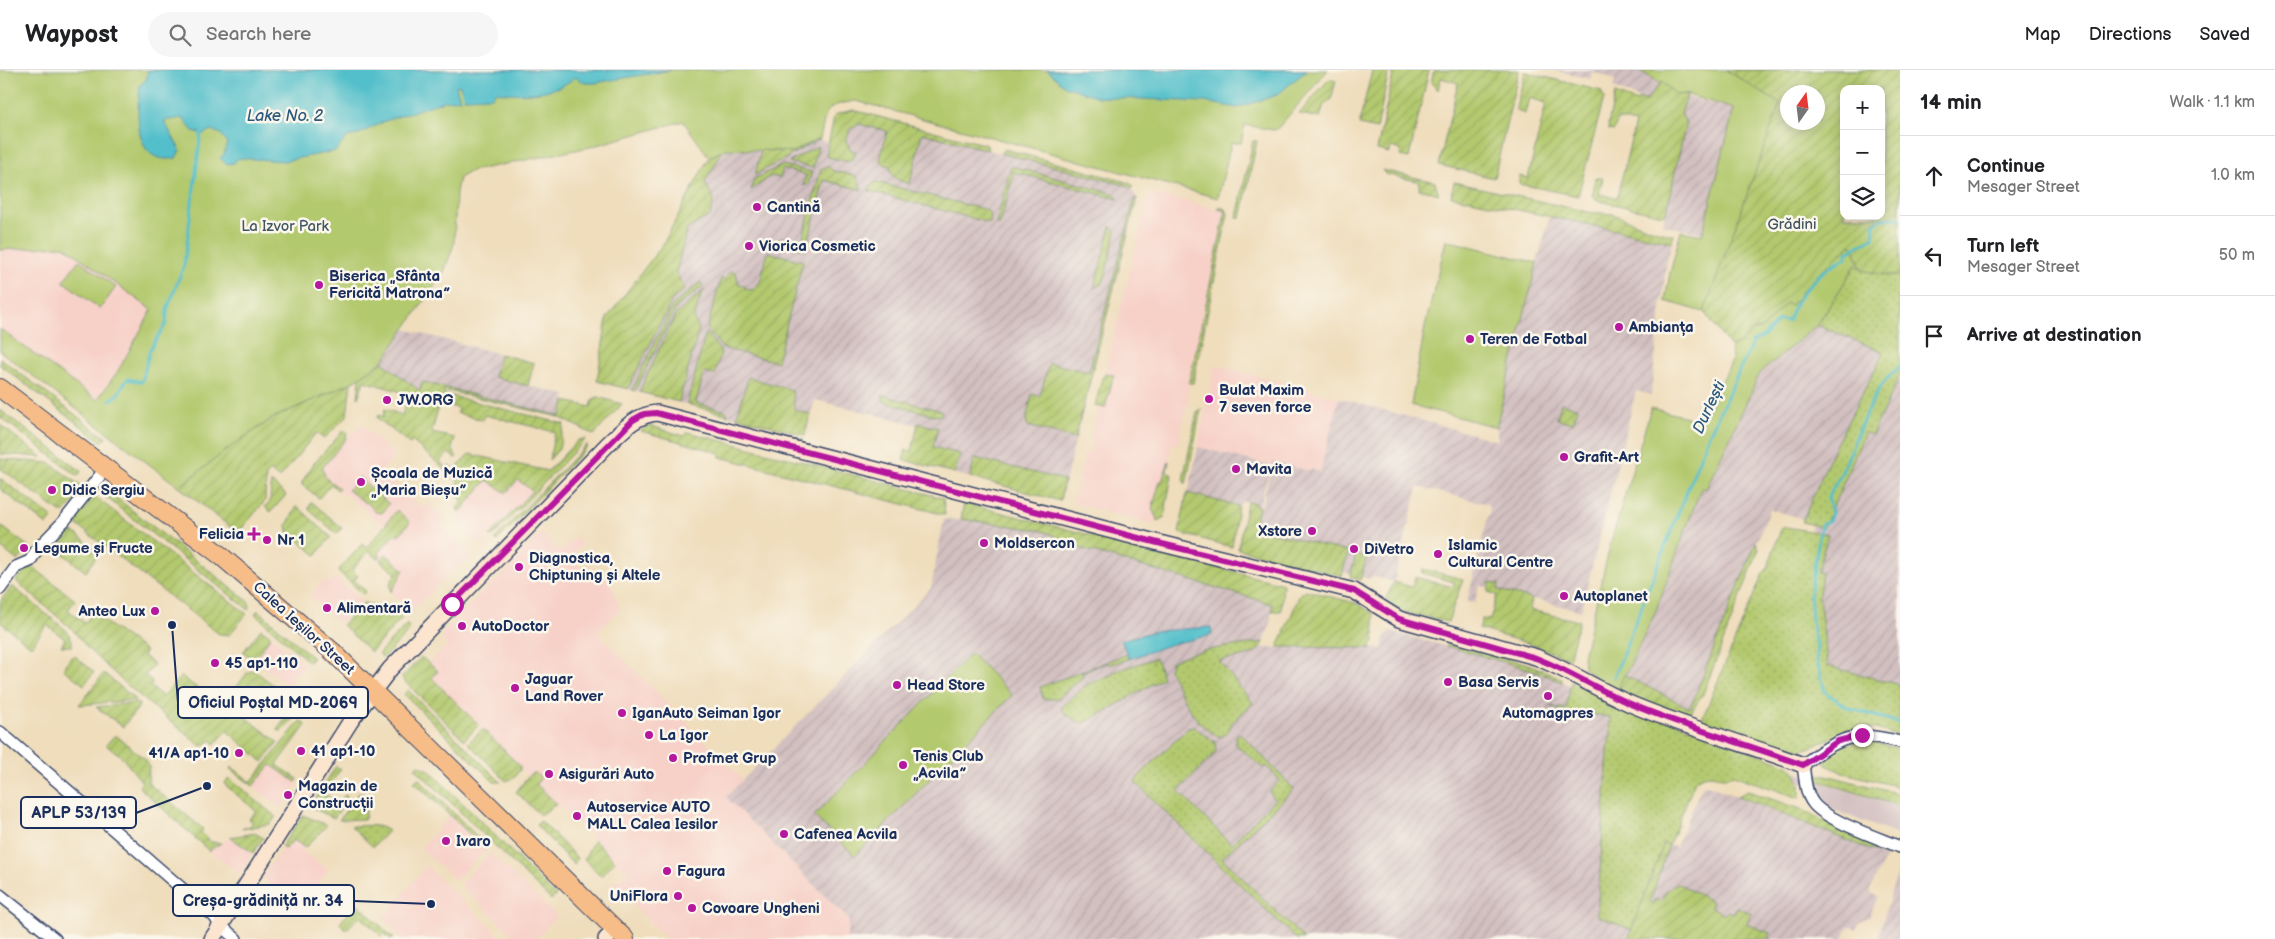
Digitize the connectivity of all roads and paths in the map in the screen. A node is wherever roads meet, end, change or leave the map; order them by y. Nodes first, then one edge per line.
1 (0, 388) edge
2 (106, 468) junction
3 (0, 589) edge
4 (372, 692) junction
5 (0, 732) edge
6 (1900, 742) edge
7 (1803, 765) junction
8 (1900, 847) edge
9 (0, 895) edge
10 (220, 925) junction
11 (616, 936) edge
12 (55, 939) edge
13 (212, 939) edge
14 (236, 939) edge

1 - 2 main road, Calea Ieșilor Street
2 - 3 street
2 - 4 main road, Calea Ieșilor Street
4 - 7 street
4 - 10 street
4 - 11 main road, Calea Ieșilor Street
5 - 10 street
6 - 7 street
7 - 8 street
9 - 12 street
10 - 13 street
10 - 14 street

